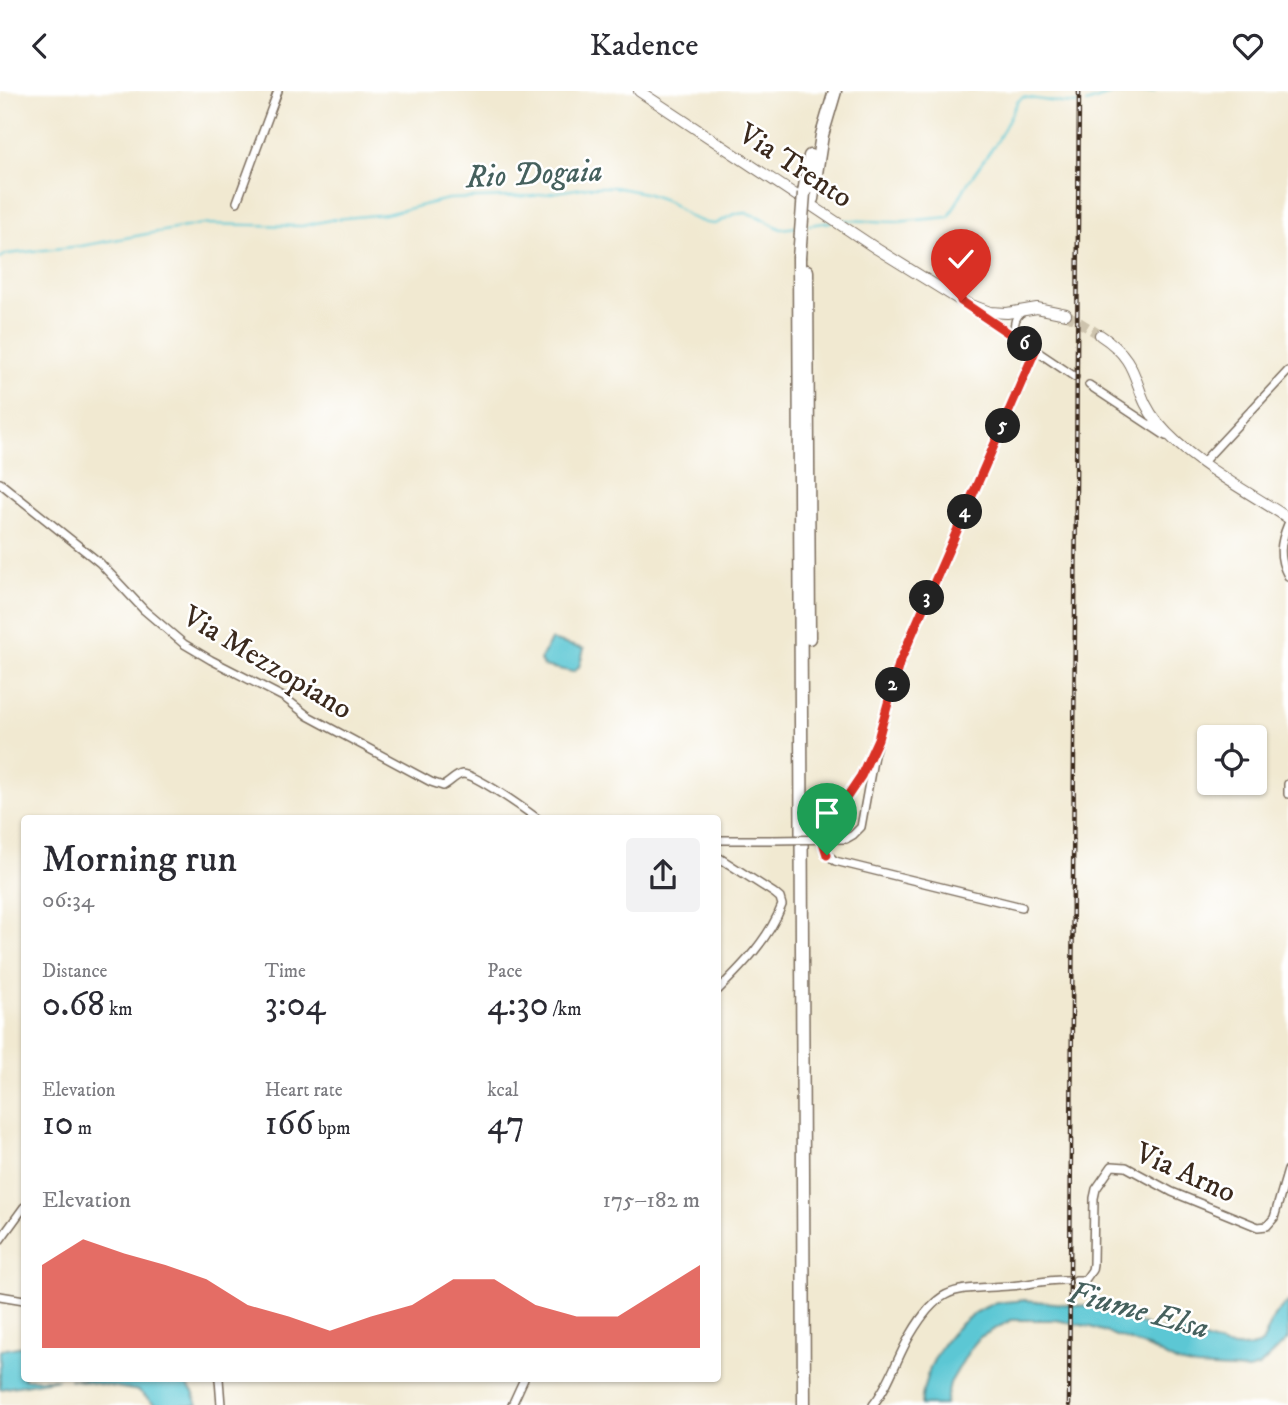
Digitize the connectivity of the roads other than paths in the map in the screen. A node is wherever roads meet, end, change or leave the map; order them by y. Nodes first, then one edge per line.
1 (278, 91) edge
2 (639, 91) edge
3 (827, 91) edge
4 (835, 91) edge
5 (808, 196) junction
6 (237, 202) dead end
7 (803, 258) junction
8 (961, 301) junction
9 (1027, 309) junction
10 (1007, 313) junction
11 (1066, 314) tunnel mouth
12 (1010, 329) junction
13 (1100, 335) tunnel mouth
14 (1035, 351) junction
15 (1288, 370) edge
16 (1075, 377) dead end
17 (1089, 385) dead end
18 (1141, 387) junction
19 (1150, 409) junction
20 (1137, 412) junction
21 (1179, 444) junction
22 (1203, 462) junction
23 (0, 483) edge
24 (1288, 518) edge
25 (1288, 524) edge
26 (1288, 576) edge
27 (878, 739) junction
28 (1288, 784) edge
29 (1288, 794) edge
30 (532, 815) edge
31 (721, 840) edge
32 (721, 859) edge
33 (1023, 907) dead end
34 (721, 988) edge
35 (1288, 1170) edge
36 (21, 1211) edge
37 (0, 1240) edge
38 (1067, 1280) dead end
39 (1076, 1280) dead end
40 (0, 1296) edge
41 (21, 1300) edge
42 (219, 1382) edge
43 (523, 1382) edge
44 (221, 1405) edge
45 (512, 1405) edge
46 (804, 1405) edge
47 (811, 1405) edge
48 (873, 1405) edge

1 - 6 street
2 - 8 street, Via Trento
3 - 5 highway
4 - 5 highway
5 - 7 highway, bridge
7 - 46 highway
7 - 47 highway
8 - 10 street, Via Trento
8 - 12 street
9 - 10 street
9 - 11 street
9 - 12 street
10 - 12 street
10 - 12 street
12 - 14 street
13 - 18 street
14 - 16 street
14 - 27 street
15 - 22 street
17 - 20 street
18 - 19 street
18 - 20 street
19 - 20 street
19 - 20 street
19 - 21 street
20 - 21 street
21 - 22 street
22 - 24 street
23 - 30 street, Via Mezzopiano
25 - 26 street
27 - 31 street, bridge
27 - 33 street
28 - 29 street
32 - 34 street
35 - 39 street, Via Arno
36 - 37 street
38 - 48 street
40 - 41 street
42 - 44 street
43 - 45 street

